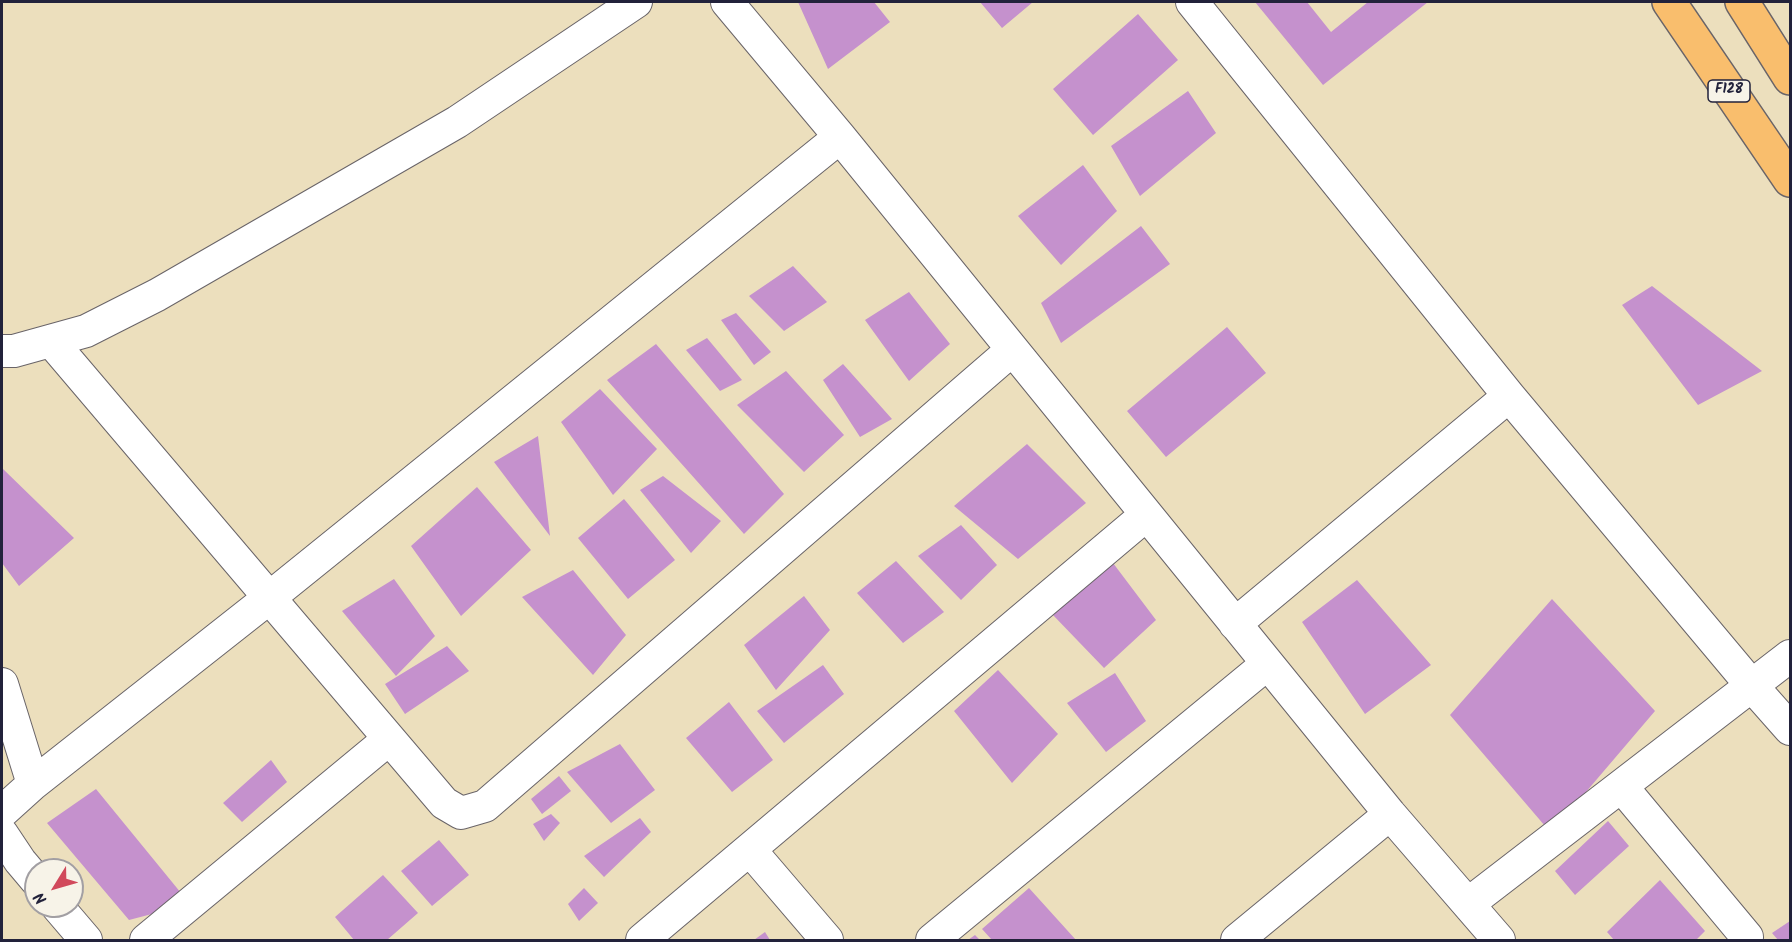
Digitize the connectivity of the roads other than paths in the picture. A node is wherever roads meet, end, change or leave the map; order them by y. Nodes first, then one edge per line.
1 (636, 2) edge
2 (727, 2) edge
3 (1192, 2) edge
4 (1669, 2) edge
5 (1742, 2) edge
6 (1791, 78) edge
7 (840, 137) junction
8 (1791, 180) edge
9 (51, 341) junction
10 (1012, 350) junction
11 (2, 351) edge
12 (1509, 396) junction
13 (1146, 515) junction
14 (269, 598) junction
15 (1235, 624) junction
16 (1791, 656) edge
17 (1267, 664) junction
18 (2, 684) edge
19 (1752, 686) junction
20 (1791, 729) edge
21 (389, 739) junction
22 (33, 784) junction
23 (1622, 787) junction
24 (2, 812) edge
25 (1390, 814) junction
26 (2, 834) edge
27 (750, 850) junction
28 (24, 864) edge
29 (1468, 904) junction
30 (67, 918) edge
31 (1747, 937) dead end
32 (86, 940) edge
33 (146, 940) edge
34 (642, 940) edge
35 (827, 940) edge
36 (932, 940) edge
37 (1237, 940) edge
38 (1499, 940) edge

1 - 9 street
2 - 7 street
3 - 12 street
4 - 8 main road, F128
5 - 6 main road
7 - 10 street
7 - 14 street
9 - 11 street
9 - 14 street
10 - 13 street
10 - 21 street
12 - 15 street
12 - 19 street
13 - 15 street
13 - 27 street
14 - 21 street
14 - 22 street
15 - 17 street
16 - 19 street
17 - 25 street
17 - 36 street
18 - 22 street
19 - 20 street
19 - 23 street
21 - 33 street
22 - 24 street
23 - 29 street
23 - 31 street
25 - 29 street
25 - 37 street
26 - 28 street
27 - 34 street
27 - 35 street
29 - 38 street
30 - 32 street

